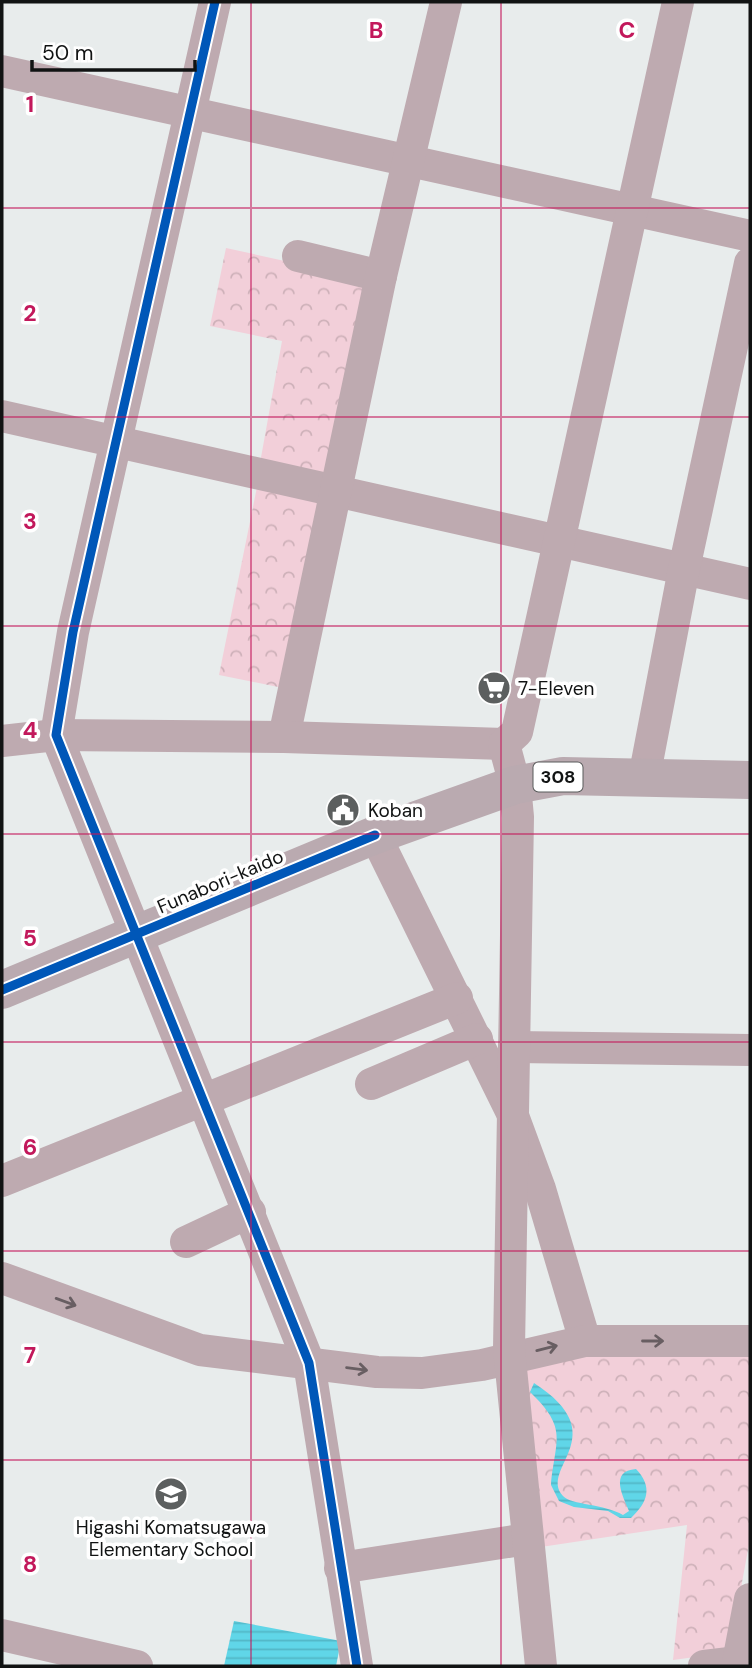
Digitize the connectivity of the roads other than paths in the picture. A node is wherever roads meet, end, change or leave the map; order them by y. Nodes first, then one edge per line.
1 (215, 2) edge
2 (446, 2) edge
3 (678, 2) edge
4 (2, 71) edge
5 (191, 113) junction
6 (409, 160) junction
7 (631, 208) junction
8 (750, 236) edge
9 (298, 256) dead end
10 (750, 263) edge
11 (381, 276) junction
12 (2, 416) edge
13 (117, 442) junction
14 (335, 490) junction
15 (559, 539) junction
16 (684, 569) junction
17 (750, 584) edge
18 (56, 735) junction
19 (284, 737) junction
20 (2, 741) edge
21 (504, 744) junction
22 (644, 778) junction
23 (750, 780) edge
24 (515, 785) junction
25 (375, 835) junction
26 (135, 936) junction
27 (2, 990) edge
28 (457, 998) junction
29 (477, 1040) junction
30 (514, 1047) junction
31 (750, 1050) edge
32 (371, 1084) dead end
33 (204, 1101) junction
34 (512, 1113) junction
35 (2, 1181) edge
36 (250, 1212) junction
37 (186, 1242) dead end
38 (2, 1278) edge
39 (585, 1341) junction
40 (750, 1341) edge
41 (510, 1357) junction
42 (309, 1363) junction
43 (527, 1539) junction
44 (340, 1568) junction
45 (750, 1599) edge
46 (2, 1635) edge
47 (70, 1659) edge
48 (740, 1664) edge
49 (136, 1666) edge
50 (356, 1666) edge
51 (541, 1666) edge
52 (704, 1666) edge

1 - 5 street
2 - 6 street
3 - 7 street
4 - 5 street
5 - 6 street
5 - 13 street
6 - 7 street
6 - 11 street
7 - 8 street
7 - 15 street
9 - 11 street
10 - 16 street
11 - 14 street
12 - 13 street
13 - 14 street
13 - 18 street
14 - 15 street
14 - 19 street
15 - 16 street
15 - 21 street
16 - 17 street
16 - 22 street
18 - 19 street
18 - 20 street
18 - 26 street
19 - 21 street
21 - 24 street
22 - 23 main road, Funabori-kaido / 308
22 - 24 main road, Funabori-kaido / 308
24 - 25 main road, Funabori-kaido / 308
24 - 30 street
25 - 26 main road, Funabori-kaido / 308
25 - 28 street
26 - 27 main road, Funabori-kaido / 308
26 - 33 street
28 - 29 street
28 - 33 street
29 - 32 street
29 - 34 street
30 - 31 street
30 - 34 street
33 - 35 street
33 - 36 street
34 - 39 street
34 - 41 street
36 - 37 street
36 - 42 street
38 -> 42 street
39 -> 40 street
41 -> 39 street
42 -> 41 street
41 - 43 street
42 - 44 street
43 - 44 street
43 - 51 street
44 - 50 street
45 - 48 street
46 - 47 street
47 - 49 street
48 - 52 street

